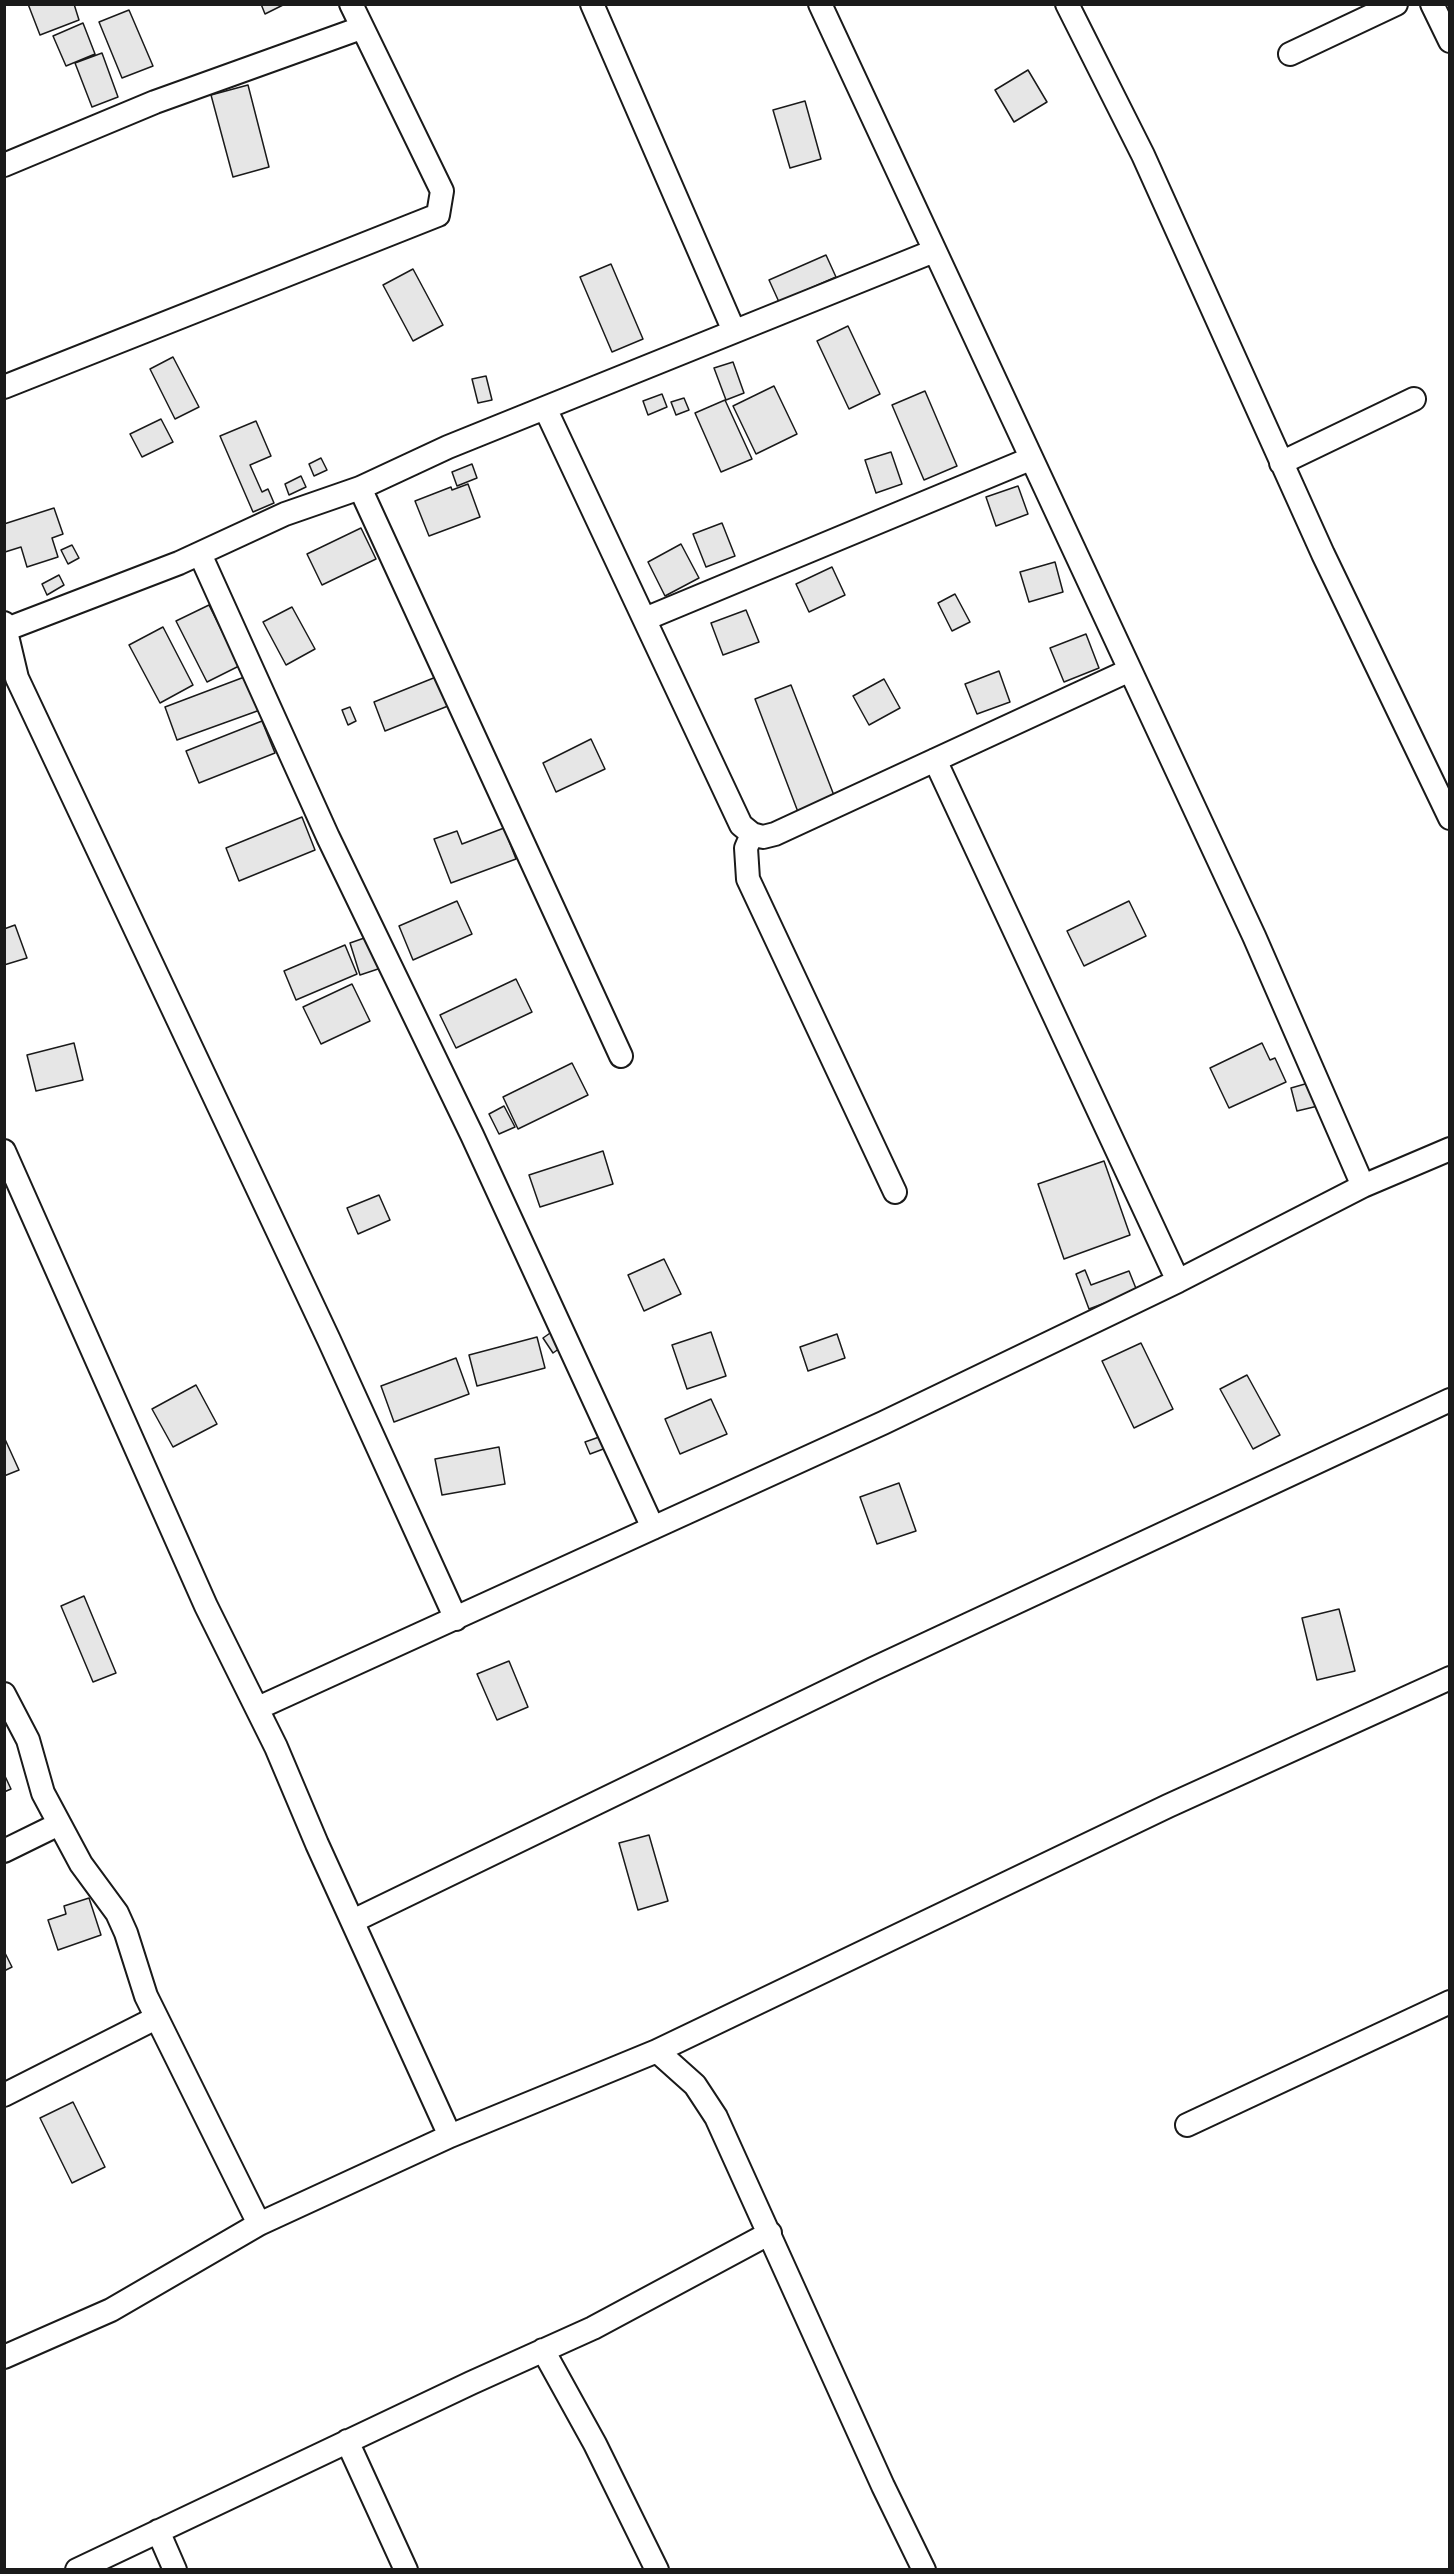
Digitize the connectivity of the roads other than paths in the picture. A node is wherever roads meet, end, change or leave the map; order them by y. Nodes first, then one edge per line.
1 (351, 4) edge
2 (592, 4) edge
3 (820, 4) edge
4 (1067, 4) edge
5 (1396, 4) edge
6 (1432, 4) edge
7 (362, 27) junction
8 (1449, 41) edge
9 (1290, 54) dead end
10 (4, 165) edge
11 (934, 251) junction
12 (734, 330) junction
13 (4, 387) edge
14 (1414, 399) dead end
15 (545, 408) junction
16 (1030, 459) junction
17 (1281, 463) junction
18 (360, 488) junction
19 (200, 554) junction
20 (645, 619) junction
21 (6, 626) edge
22 (1130, 670) junction
23 (11, 687) edge
24 (935, 760) junction
25 (1449, 818) edge
26 (752, 834) junction
27 (621, 1056) dead end
28 (1449, 1149) edge
29 (4, 1151) edge
30 (1364, 1186) junction
31 (895, 1192) dead end
32 (1178, 1281) junction
33 (1449, 1400) edge
34 (653, 1528) junction
35 (456, 1619) junction
36 (1449, 1678) edge
37 (4, 1694) edge
38 (258, 1708) junction
39 (59, 1824) junction
40 (4, 1851) edge
41 (353, 1921) junction
42 (1449, 2002) edge
43 (156, 2018) junction
44 (657, 2051) junction
45 (4, 2095) edge
46 (1187, 2125) dead end
47 (450, 2136) junction
48 (259, 2224) junction
49 (770, 2233) junction
50 (543, 2350) junction
51 (4, 2357) edge
52 (347, 2441) junction
53 (158, 2531) junction
54 (77, 2570) edge
55 (175, 2570) edge
56 (406, 2570) edge
57 (657, 2570) edge
58 (924, 2570) edge

1 - 7 street
2 - 12 street
3 - 11 street
4 - 17 street
5 - 9 street
6 - 8 street
7 - 10 street
7 - 13 street
11 - 12 street
11 - 16 street
12 - 15 street
14 - 17 street
15 - 18 street
15 - 20 street
16 - 20 street
16 - 22 street
17 - 25 street
18 - 19 street
18 - 27 street
19 - 21 street
19 - 34 street
20 - 26 street
21 - 23 street
22 - 24 street
22 - 30 street
23 - 35 street
24 - 26 street
24 - 32 street
26 - 31 street
28 - 30 street
29 - 38 street
30 - 32 street
32 - 34 street
33 - 41 street
34 - 35 street
35 - 38 street
36 - 44 street
37 - 39 street
38 - 41 street
39 - 40 street
39 - 43 street
41 - 47 street
42 - 46 street
43 - 45 street
43 - 48 street
44 - 47 street
44 - 49 street
47 - 48 street
48 - 51 street
49 - 50 street
49 - 58 street
50 - 52 street
50 - 57 street
52 - 53 street
52 - 56 street
53 - 54 street
53 - 55 street

